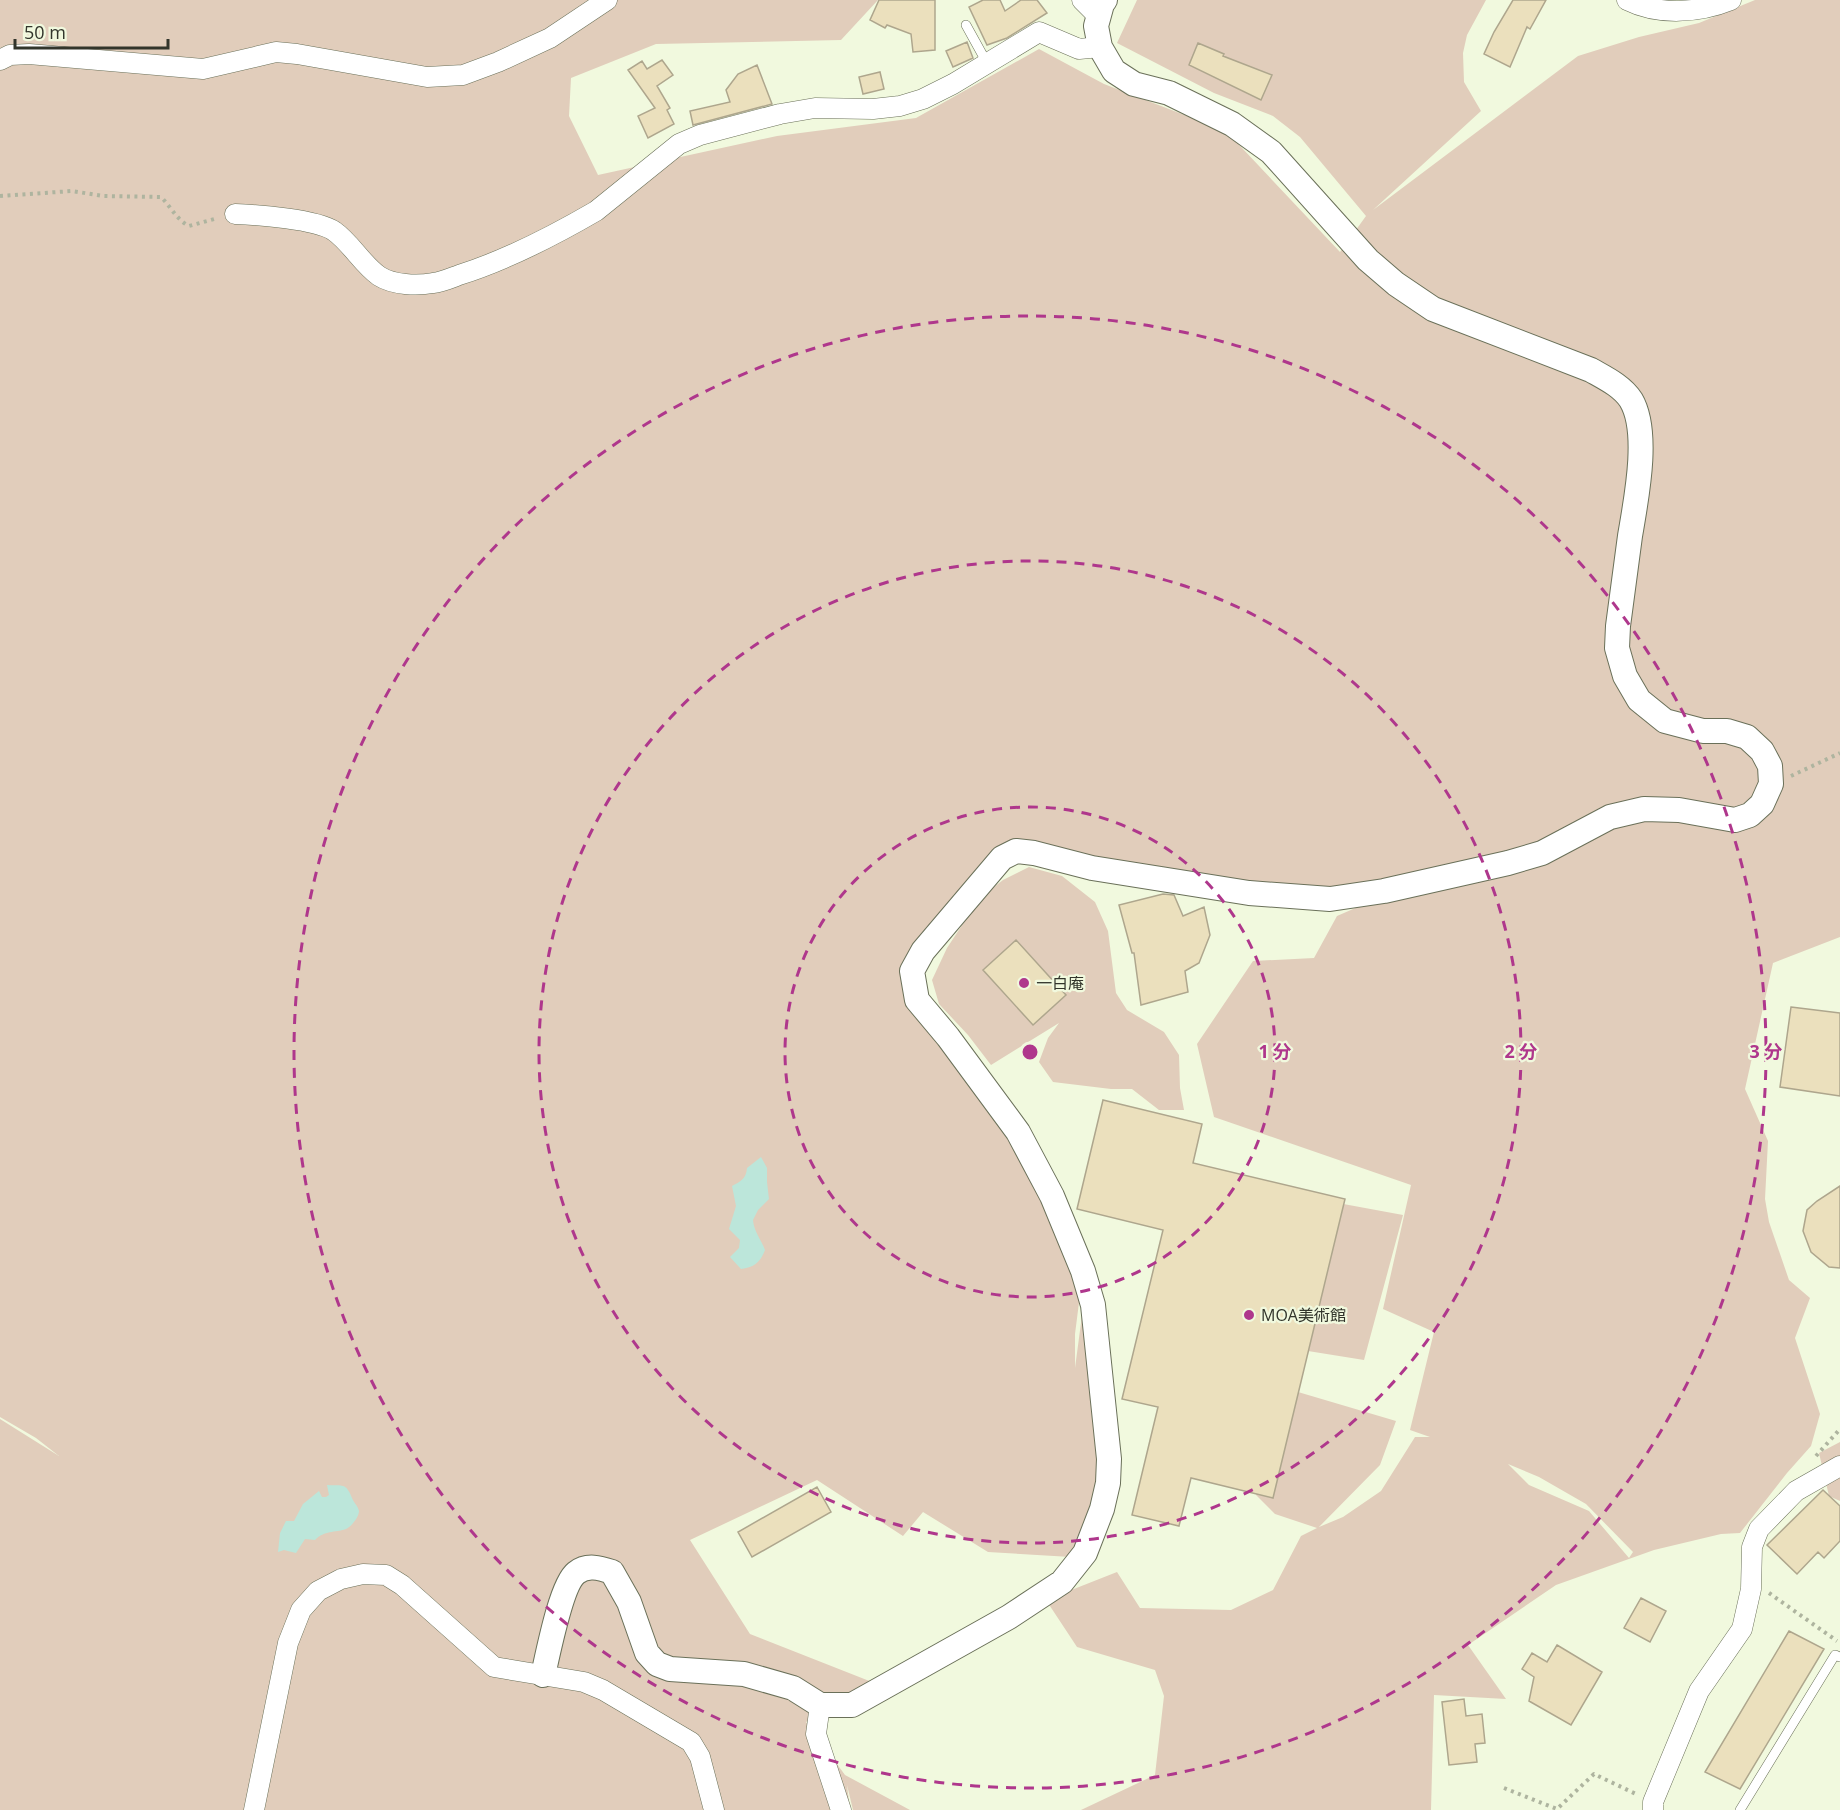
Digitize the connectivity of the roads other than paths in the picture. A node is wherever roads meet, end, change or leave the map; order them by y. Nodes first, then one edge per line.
1 (607, 0) edge
2 (1627, 0) edge
3 (1731, 0) edge
4 (1095, 5) edge
5 (966, 25) dead end
6 (1100, 47) junction
7 (0, 60) edge
8 (987, 63) junction
9 (235, 214) road end
10 (1840, 1466) edge
11 (1840, 1657) edge
12 (543, 1675) junction
13 (820, 1705) junction
14 (1653, 1806) edge
15 (254, 1810) edge
16 (714, 1810) edge
17 (840, 1810) edge
18 (1740, 1810) edge

1 - 7 street
2 - 3 street
4 - 6 street
5 - 8 lane
6 - 8 street
6 - 13 street
8 - 9 street
10 - 14 street
11 - 18 lane
12 - 13 street
12 - 15 street
12 - 16 street
13 - 17 street

